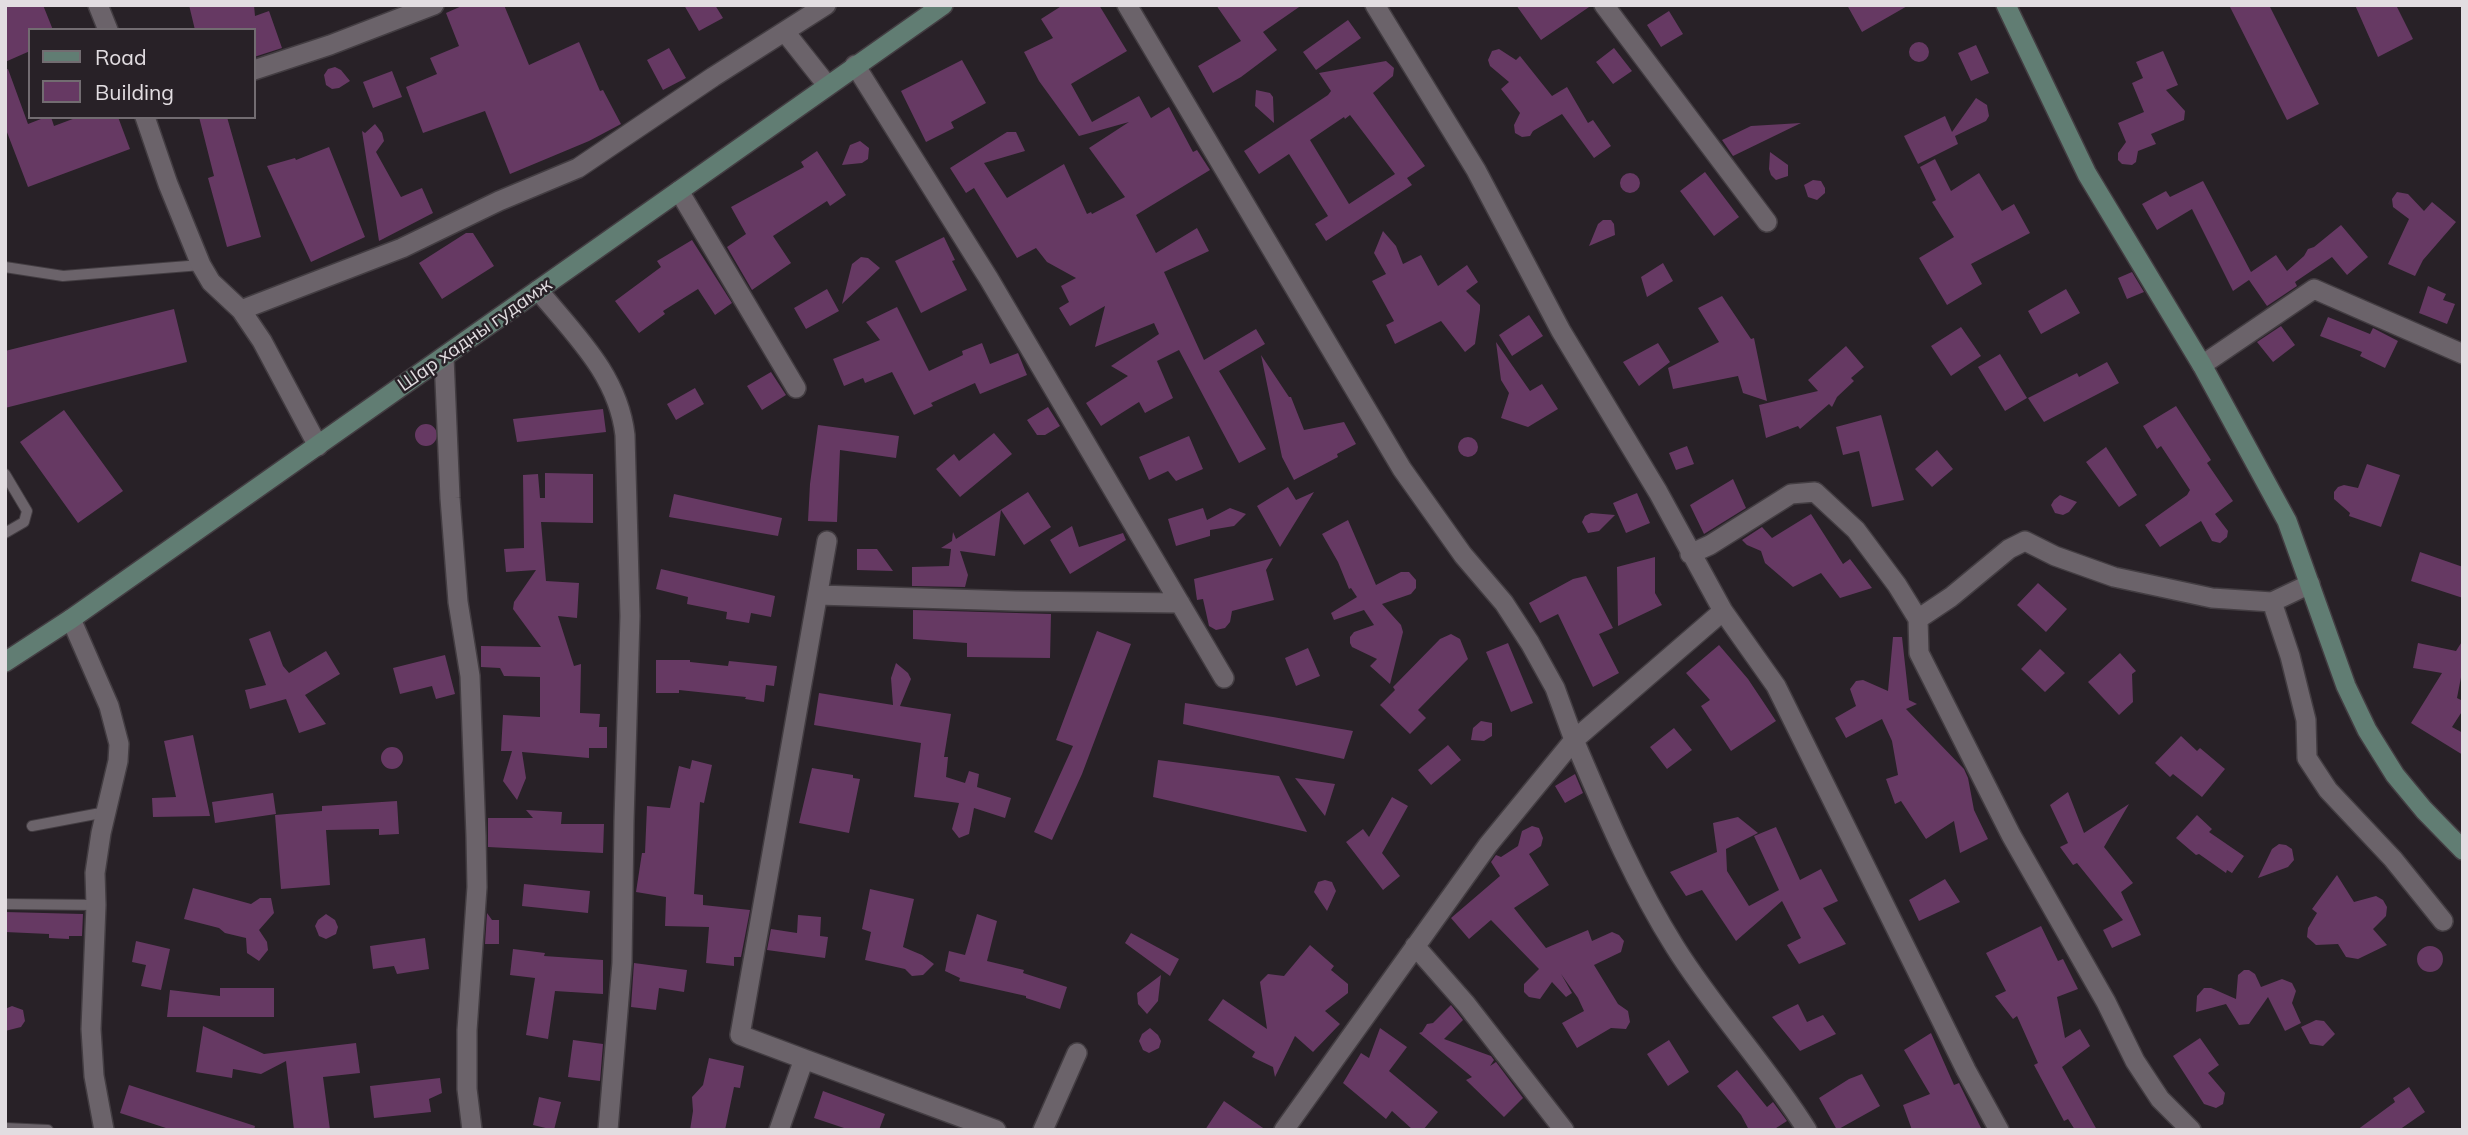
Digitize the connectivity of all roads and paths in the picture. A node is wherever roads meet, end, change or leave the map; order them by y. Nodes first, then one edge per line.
1 (98, 5) edge
2 (434, 5) edge
3 (827, 5) edge
4 (943, 5) edge
5 (1126, 5) edge
6 (1374, 5) edge
7 (1604, 5) edge
8 (2006, 5) edge
9 (107, 28) edge
10 (785, 32) junction
11 (855, 65) junction
12 (256, 69) edge
13 (827, 85) junction
14 (146, 119) edge
15 (678, 191) junction
16 (1767, 222) dead end
17 (201, 265) junction
18 (5, 267) edge
19 (538, 290) junction
20 (241, 310) junction
21 (2463, 354) edge
22 (444, 357) junction
23 (2202, 365) junction
24 (796, 388) dead end
25 (318, 446) junction
26 (5, 474) edge
27 (5, 533) edge
28 (828, 541) dead end
29 (1690, 554) junction
30 (2310, 584) junction
31 (818, 595) junction
32 (2272, 602) junction
33 (1180, 603) junction
34 (1723, 611) junction
35 (1918, 619) junction
36 (71, 620) junction
37 (6, 661) edge
38 (1224, 678) dead end
39 (1574, 740) junction
40 (107, 812) junction
41 (32, 826) dead end
42 (2463, 850) edge
43 (5, 904) edge
44 (96, 905) junction
45 (2443, 921) dead end
46 (1416, 946) junction
47 (1077, 1053) dead end
48 (804, 1059) junction
49 (1301, 1107) junction
50 (5, 1128) edge
51 (48, 1130) edge
52 (104, 1130) edge
53 (472, 1130) edge
54 (608, 1130) edge
55 (779, 1130) edge
56 (996, 1130) edge
57 (1043, 1130) edge
58 (1284, 1130) edge
59 (1304, 1130) edge
60 (1564, 1130) edge
61 (1807, 1130) edge
62 (1999, 1130) edge
63 (2191, 1130) edge

1 - 9 street
2 - 12 street
3 - 10 street
4 - 11 main road, Шар хадны гудамж
5 - 39 street
6 - 29 street
7 - 16 street
8 - 23 main road
10 - 13 street
10 - 20 street
11 - 13 main road, Шар хадны гудамж
11 - 33 street
13 - 15 main road, Шар хадны гудамж
14 - 17 street
15 - 19 main road, Шар хадны гудамж
15 - 24 street
17 - 18 lane
17 - 20 street
19 - 22 main road, Шар хадны гудамж
19 - 54 street
20 - 25 street
21 - 23 street
22 - 25 main road, Шар хадны гудамж
22 - 53 street
23 - 30 main road
25 - 36 main road, Шар хадны гудамж
26 - 27 lane
28 - 31 street
29 - 34 street
29 - 35 street
30 - 32 street
30 - 42 main road
31 - 33 street
31 - 48 street
32 - 35 street
32 - 45 street
33 - 38 street
34 - 39 street
34 - 62 street
35 - 63 street
36 - 37 main road, Шар хадны гудамж
36 - 40 street
39 - 46 street
39 - 61 street
40 - 41 lane
40 - 44 street
43 - 44 lane
44 - 52 street
46 - 49 street
46 - 60 street
47 - 57 street
48 - 55 street
48 - 56 street
49 - 58 street
49 - 59 street
50 - 51 lane

